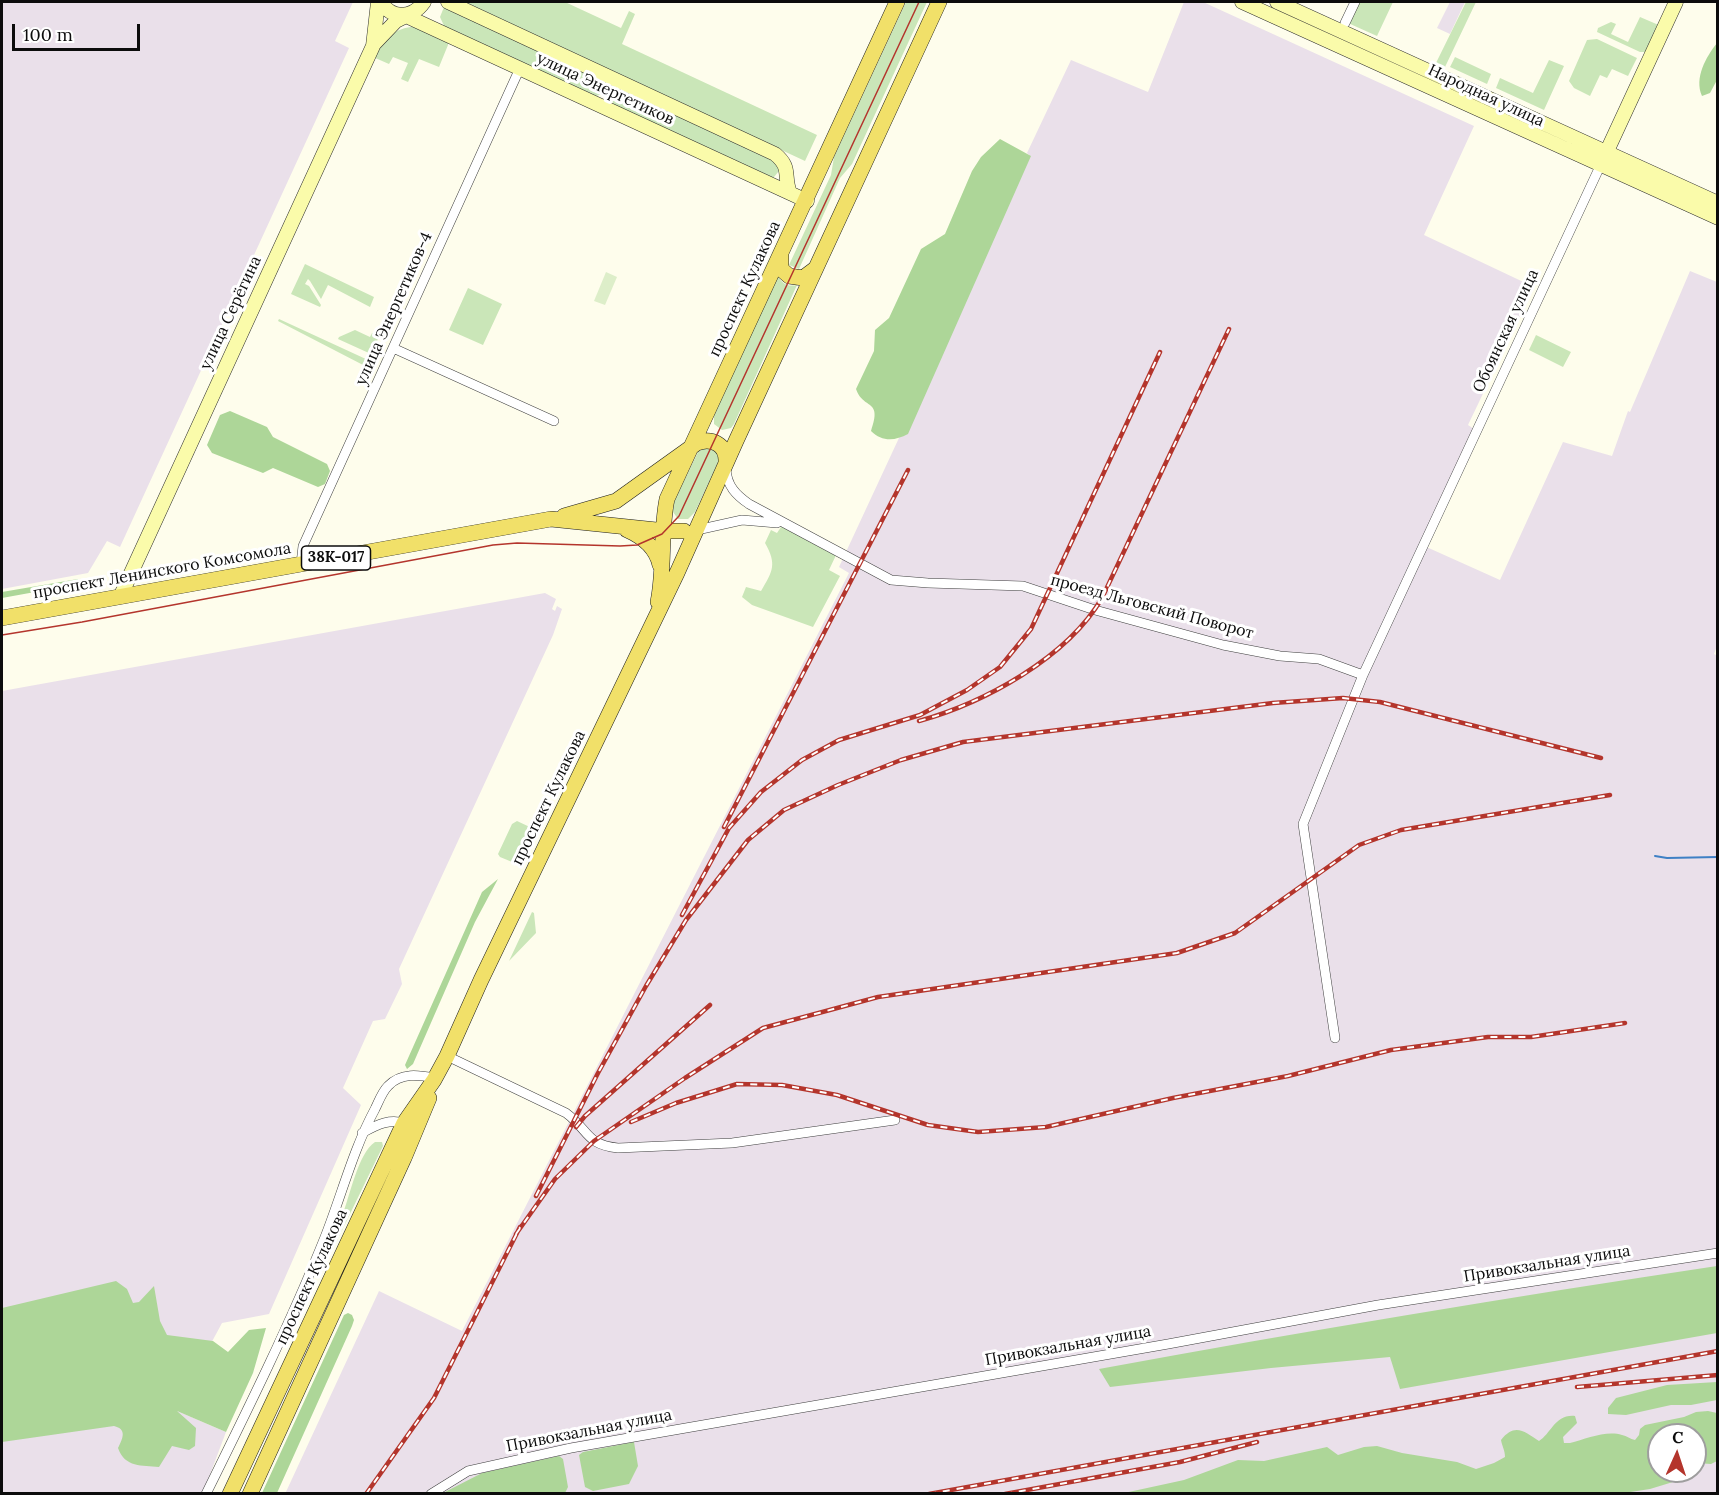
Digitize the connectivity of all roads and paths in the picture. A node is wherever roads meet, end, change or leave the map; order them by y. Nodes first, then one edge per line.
1 (379, 2) edge
2 (424, 2) edge
3 (448, 2) edge
4 (897, 2) edge
5 (939, 2) edge
6 (1242, 2) edge
7 (1277, 2) edge
8 (1355, 2) edge
9 (1676, 2) edge
10 (406, 16) junction
11 (1346, 23) dead end
12 (373, 46) junction
13 (520, 68) junction
14 (1607, 151) junction
15 (1600, 166) junction
16 (790, 193) junction
17 (807, 201) junction
18 (1718, 203) edge
19 (1718, 218) edge
20 (781, 253) junction
21 (815, 269) junction
22 (393, 348) junction
23 (554, 421) dead end
24 (692, 446) junction
25 (726, 462) junction
26 (667, 499) junction
27 (551, 519) junction
28 (598, 523) junction
29 (789, 525) junction
30 (663, 531) junction
31 (691, 531) junction
32 (301, 564) junction
33 (662, 573) junction
34 (121, 595) junction
35 (2, 618) edge
36 (654, 619) junction
37 (1364, 675) junction
38 (1335, 1038) dead end
39 (447, 1056) junction
40 (435, 1079) junction
41 (895, 1120) dead end
42 (411, 1125) junction
43 (362, 1133) junction
44 (1718, 1253) edge
45 (206, 1494) edge
46 (230, 1494) edge
47 (250, 1494) edge
48 (430, 1494) edge

1 - 10 street, улица Энергетиков
1 - 12 street
2 - 10 street
3 - 16 street, улица Энергетиков
4 - 17 main road, проспект Кулакова
5 - 21 main road
6 - 15 street, Народная улица
7 - 14 street, Народная улица
8 - 11 street
9 - 14 street, Обоянская улица
10 - 12 street
10 - 13 street, улица Энергетиков
12 - 34 street, улица Серёгина
13 - 16 street, улица Энергетиков
13 - 22 street, улица Энергетиков-4
14 - 15 street, Обоянская улица
14 - 18 street, Народная улица
15 - 19 street, Народная улица
15 - 37 street, Обоянская улица
16 - 17 street, улица Энергетиков
17 - 20 main road, проспект Кулакова
20 - 21 main road
20 - 24 main road, проспект Кулакова
21 - 25 main road
22 - 23 street
22 - 32 street, улица Энергетиков-4
24 - 25 main road
24 - 26 main road
24 - 27 main road, проспект Кулакова
25 - 29 street, проезд Льговский Поворот
25 - 31 main road, проспект Кулакова
26 - 30 main road
26 - 31 main road
27 - 28 main road, проспект Ленинского Комсомола
27 - 32 main road, проспект Ленинского Комсомола / 38К-017
28 - 30 main road, проспект Ленинского Комсомола
28 - 33 main road
29 - 31 street
29 - 37 street, проезд Льговский Поворот
30 - 31 main road, проспект Ленинского Комсомола
30 - 33 main road
31 - 36 main road, проспект Кулакова
32 - 34 main road, проспект Ленинского Комсомола / 38К-017
33 - 36 main road
34 - 35 main road, проспект Ленинского Комсомола / 38К-017
36 - 39 main road, проспект Кулакова
37 - 38 street
39 - 40 main road, проспект Кулакова
39 - 41 street
40 - 42 main road, проспект Кулакова
40 - 43 street
42 - 43 street
42 - 46 main road, проспект Кулакова
42 - 47 main road, проспект Кулакова
43 - 45 street
44 - 48 street, Привокзальная улица

